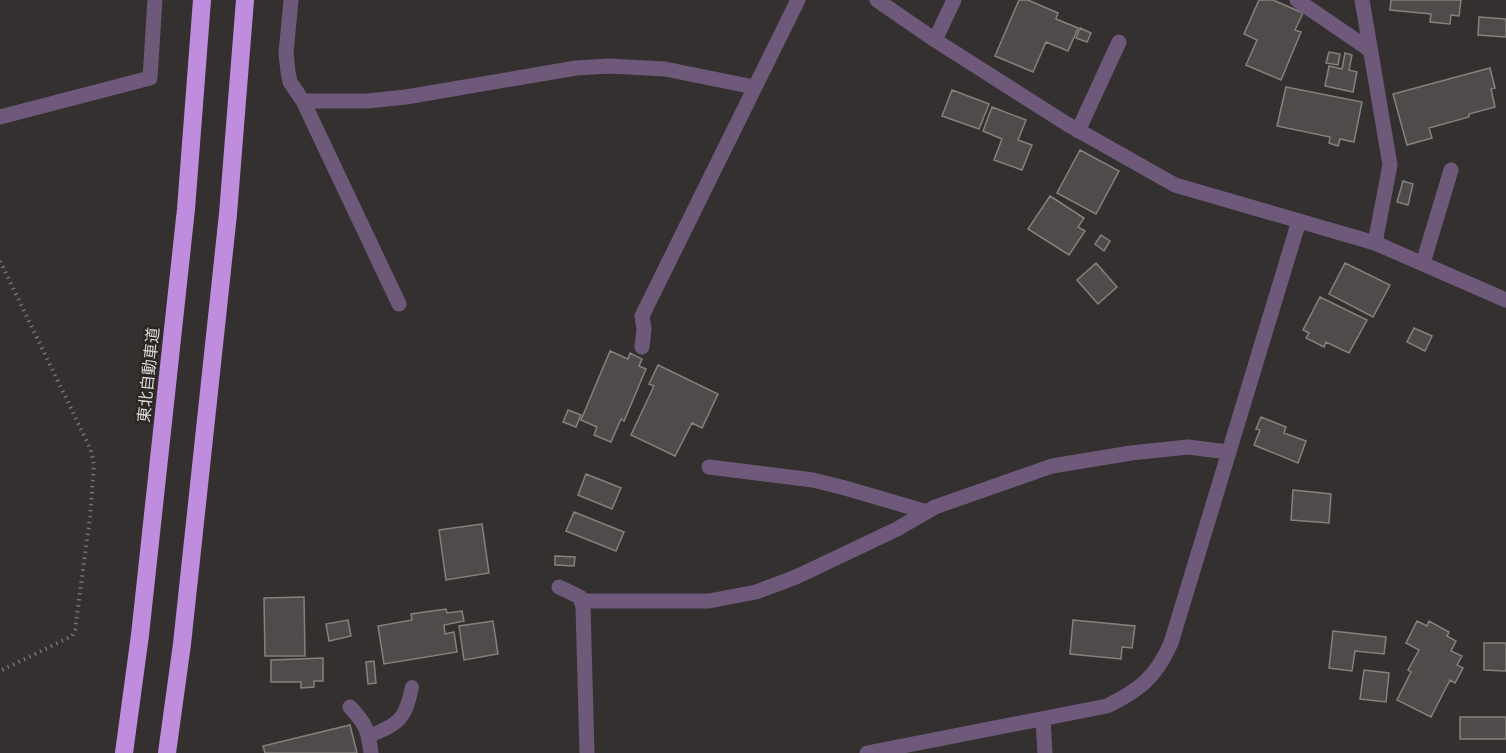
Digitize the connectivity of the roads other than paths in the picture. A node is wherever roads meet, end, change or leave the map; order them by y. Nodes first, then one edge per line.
1 (155, 0) edge
2 (202, 0) edge
3 (245, 0) edge
4 (291, 0) edge
5 (798, 0) edge
6 (877, 0) edge
7 (954, 0) edge
8 (1297, 0) edge
9 (1362, 0) edge
10 (935, 40) junction
11 (1119, 42) dead end
12 (1370, 50) junction
13 (754, 87) junction
14 (303, 101) junction
15 (0, 117) edge
16 (1078, 131) junction
17 (1451, 170) dead end
18 (1299, 221) junction
19 (1375, 243) junction
20 (1423, 263) junction
21 (1506, 300) edge
22 (399, 304) dead end
23 (642, 347) dead end
24 (1228, 452) junction
25 (709, 467) dead end
26 (927, 512) junction
27 (559, 587) dead end
28 (581, 601) junction
29 (412, 687) dead end
30 (350, 706) dead end
31 (1043, 719) junction
32 (369, 736) junction
33 (124, 753) edge
34 (167, 753) edge
35 (371, 753) edge
36 (587, 753) edge
37 (867, 753) edge
38 (1045, 753) edge

1 - 15 street
2 - 33 highway, 東北自動車道
3 - 34 highway
4 - 14 street
5 - 13 street
6 - 10 street
7 - 10 street
8 - 12 street
9 - 12 street
10 - 16 street
11 - 16 street
12 - 19 street
13 - 14 street
13 - 23 street
14 - 22 street
16 - 18 street
17 - 20 street
18 - 19 street
18 - 24 street
19 - 20 street
20 - 21 street
24 - 26 street
24 - 31 street
25 - 26 street
26 - 28 street
27 - 28 street
28 - 36 street
29 - 32 lane
30 - 32 street
31 - 37 street
31 - 38 street
32 - 35 street

